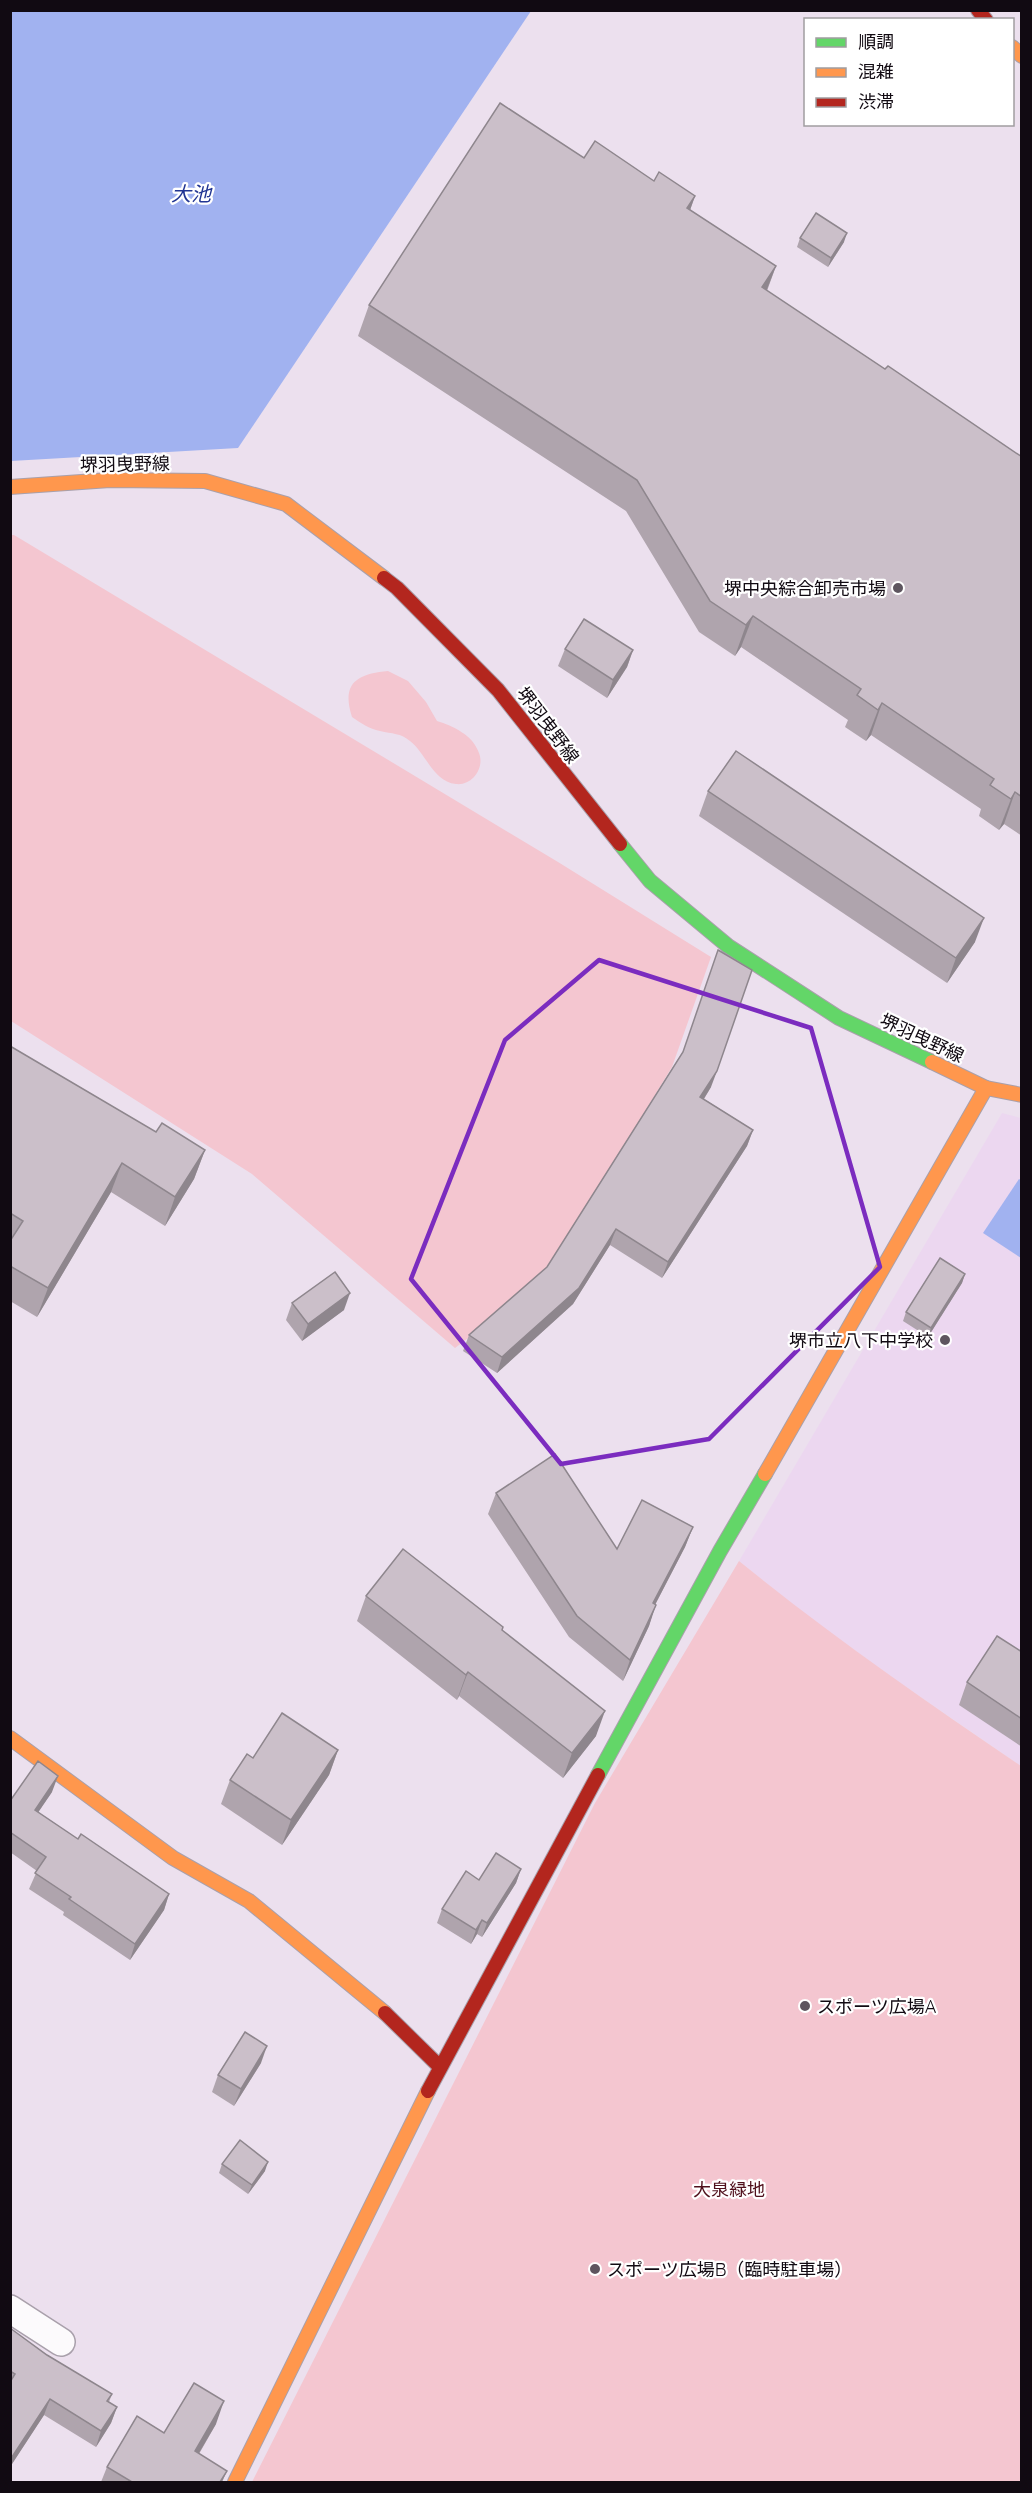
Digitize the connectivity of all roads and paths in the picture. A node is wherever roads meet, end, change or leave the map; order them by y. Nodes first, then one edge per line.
1 (10, 487) edge
2 (986, 1088) junction
3 (1022, 1095) edge
4 (10, 1738) edge
5 (440, 2067) junction
6 (10, 2309) edge
7 (46, 2341) dead end
8 (234, 2482) edge

1 - 2 street, 堺羽曳野線
2 - 3 street, 堺羽曳野線
2 - 5 street
4 - 5 street
5 - 8 street
6 - 7 street

